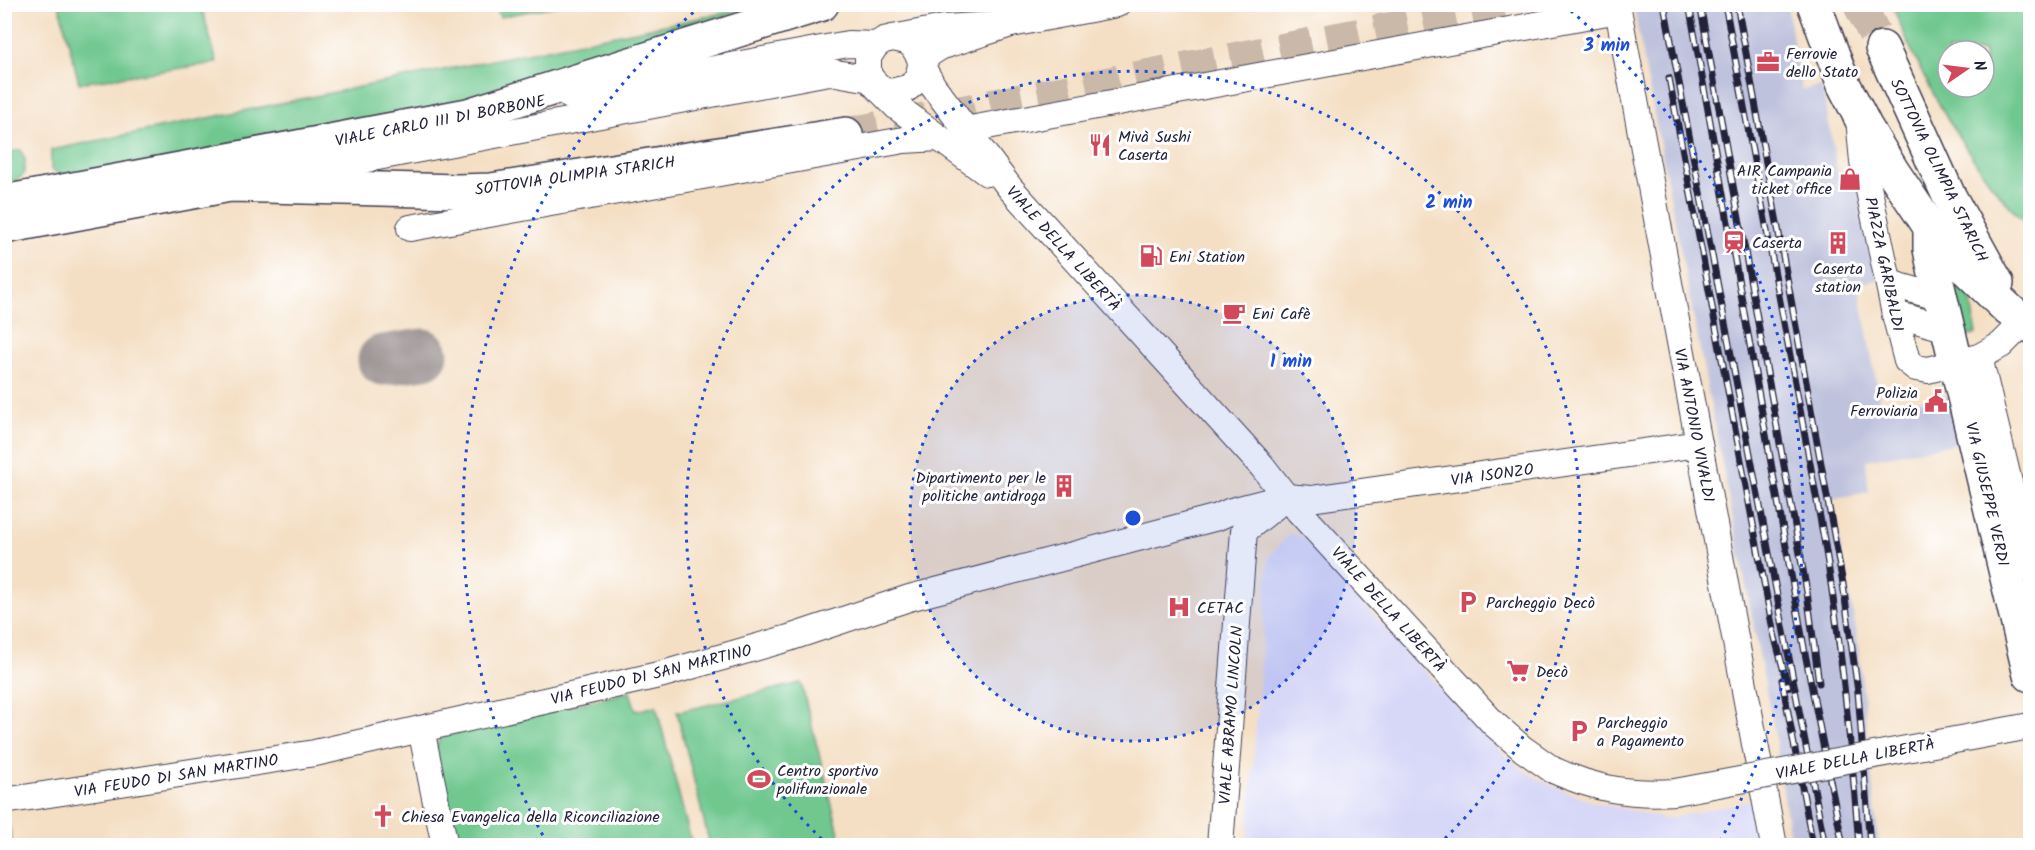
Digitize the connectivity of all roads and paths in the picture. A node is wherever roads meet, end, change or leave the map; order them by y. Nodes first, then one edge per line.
1 (822, 4) edge
2 (1028, 4) edge
3 (1117, 4) edge
4 (1814, 4) edge
5 (1617, 7) edge
6 (1011, 24) junction
7 (884, 41) junction
8 (1882, 48) tunnel mouth
9 (921, 65) junction
10 (873, 82) junction
11 (1858, 114) junction
12 (468, 115) junction
13 (965, 130) junction
14 (846, 134) tunnel mouth
15 (939, 138) junction
16 (230, 185) junction
17 (1010, 188) junction
18 (4, 202) edge
19 (4, 227) edge
20 (1930, 227) junction
21 (410, 228) dead end
22 (1894, 306) junction
23 (2026, 323) edge
24 (1955, 341) junction
25 (1699, 444) junction
26 (1286, 497) junction
27 (2031, 570) edge
28 (2024, 617) edge
29 (2031, 675) edge
30 (2031, 726) edge
31 (421, 729) junction
32 (4, 801) edge
33 (445, 846) edge
34 (1220, 846) edge
35 (1774, 846) edge

1 - 12 main road
2 - 6 street
3 - 6 street, VIALE CARLO III DI BORBONE
4 - 11 main road, PIAZZA GARIBALDI
5 - 13 street
5 - 25 street, VIA ANTONIO VIVALDI
6 - 7 street, VIALE CARLO III DI BORBONE
6 - 9 street, VIALE CARLO III DI BORBONE
7 - 9 street, VIALE CARLO III DI BORBONE
7 - 10 street
7 - 12 street, VIALE CARLO III DI BORBONE
8 - 23 main road, SOTTOVIA OLIMPIA STARICH
9 - 10 street, VIALE CARLO III DI BORBONE
9 - 13 street, VIALE DELLA LIBERTÀ
10 - 15 street
10 - 16 street, VIALE CARLO III DI BORBONE
11 - 20 main road, PIAZZA GARIBALDI
11 - 22 street, PIAZZA GARIBALDI
12 - 18 main road, VIALE CARLO III DI BORBONE
13 - 17 street, VIALE DELLA LIBERTÀ
14 - 16 main road, SOTTOVIA OLIMPIA STARICH
15 - 17 street
15 - 21 street
16 - 19 main road, VIALE CARLO III DI BORBONE
17 - 26 street, VIALE DELLA LIBERTÀ
20 - 23 main road, PIAZZA GARIBALDI
20 - 24 main road
22 - 24 street
22 - 24 street
23 - 24 street
24 - 27 street, VIA GIUSEPPE VERDI
24 - 28 main road, VIA GIUSEPPE VERDI
25 - 26 street, VIA ISONZO
25 - 35 street, VIA ANTONIO VIVALDI
26 - 30 street, VIALE DELLA LIBERTÀ, bridge
26 - 31 street, VIA FEUDO DI SAN MARTINO
26 - 34 street, VIALE ABRAMO LINCOLN
28 - 29 main road, VIA GIUSEPPE VERDI
31 - 32 street, VIA FEUDO DI SAN MARTINO
31 - 33 street

